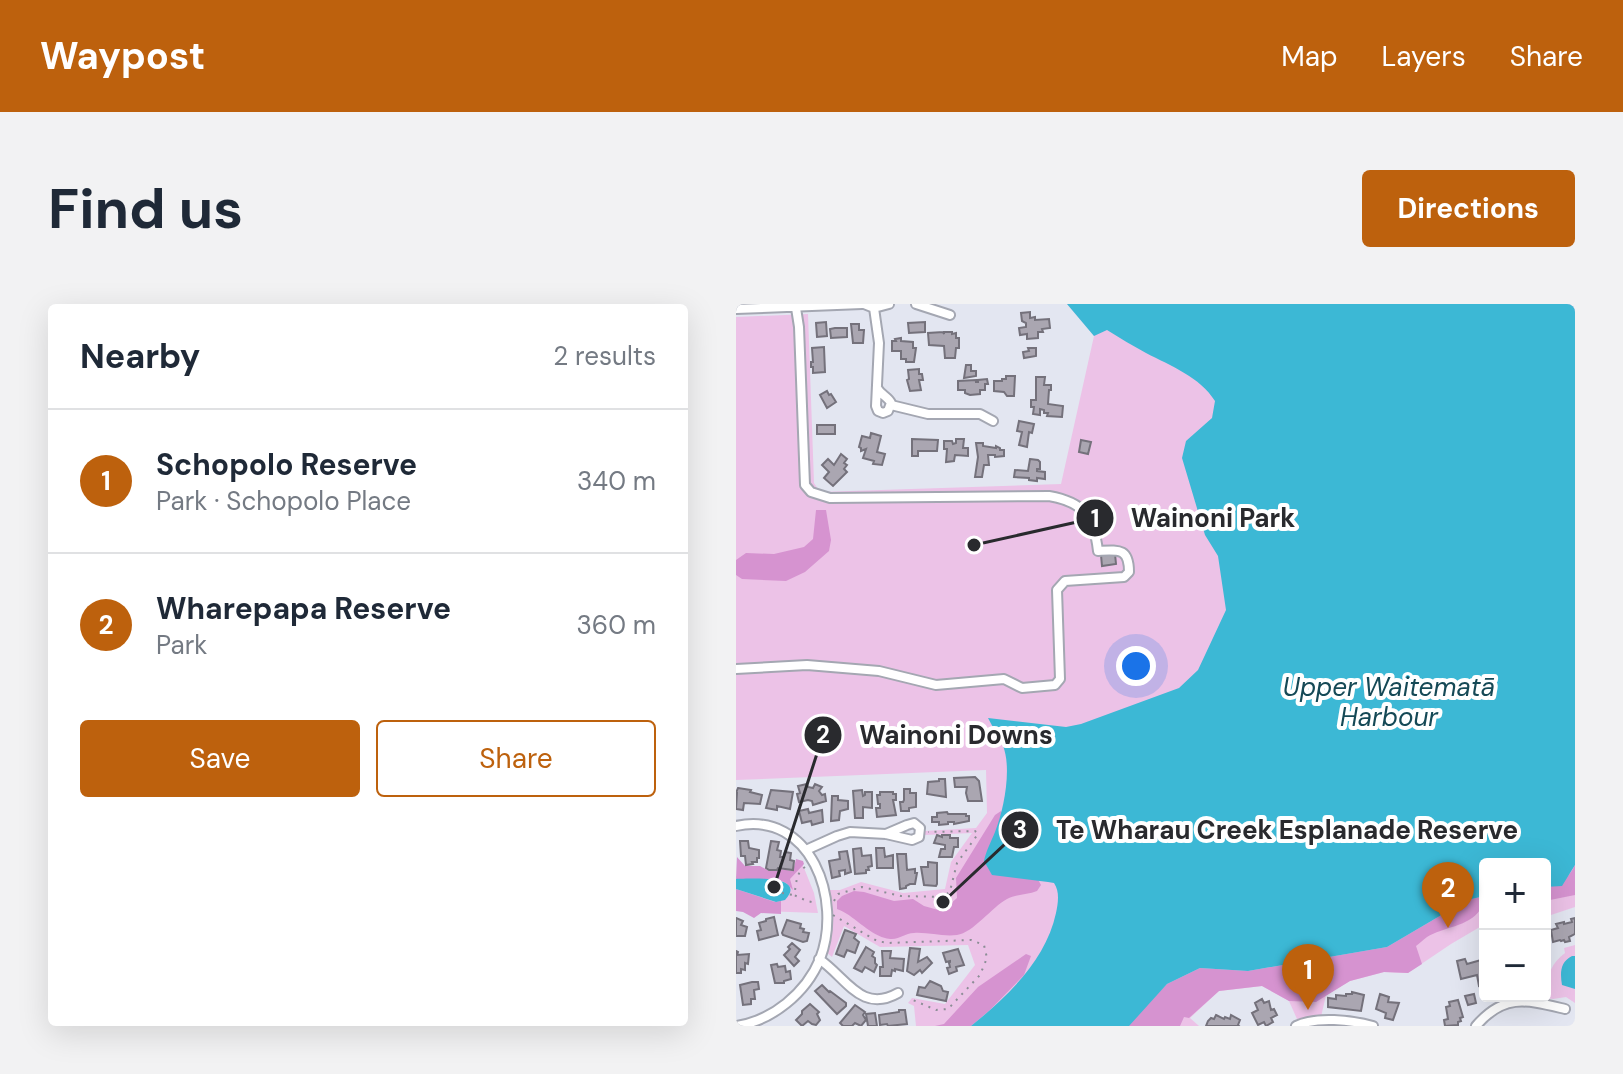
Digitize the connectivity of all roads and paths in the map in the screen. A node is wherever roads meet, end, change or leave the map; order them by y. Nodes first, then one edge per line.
1 (889, 304) edge
2 (916, 304) edge
3 (867, 305) edge
4 (796, 308) junction
5 (736, 309) edge
6 (950, 315) dead end
7 (877, 388) junction
8 (891, 405) junction
9 (993, 421) dead end
10 (736, 669) edge
11 (736, 826) edge
12 (923, 832) dead end
13 (886, 834) dead end
14 (806, 850) junction
15 (806, 866) dead end
16 (782, 893) dead end
17 (794, 895) junction
18 (820, 903) dead end
19 (819, 959) junction
20 (898, 993) dead end
21 (913, 1000) dead end
22 (1565, 1009) dead end
23 (736, 1026) edge
24 (1296, 1026) edge
25 (1373, 1026) edge
26 (1476, 1026) edge

1 - 3 street
2 - 6 street
3 - 4 street
3 - 7 street
4 - 5 street
4 - 10 street
7 - 8 street
7 - 8 street
8 - 9 street
11 - 14 street
12 - 21 path
13 - 14 street
14 - 19 street
15 - 17 path
16 - 17 path
17 - 18 path
19 - 20 street
19 - 23 street
22 - 26 street
24 - 25 street

